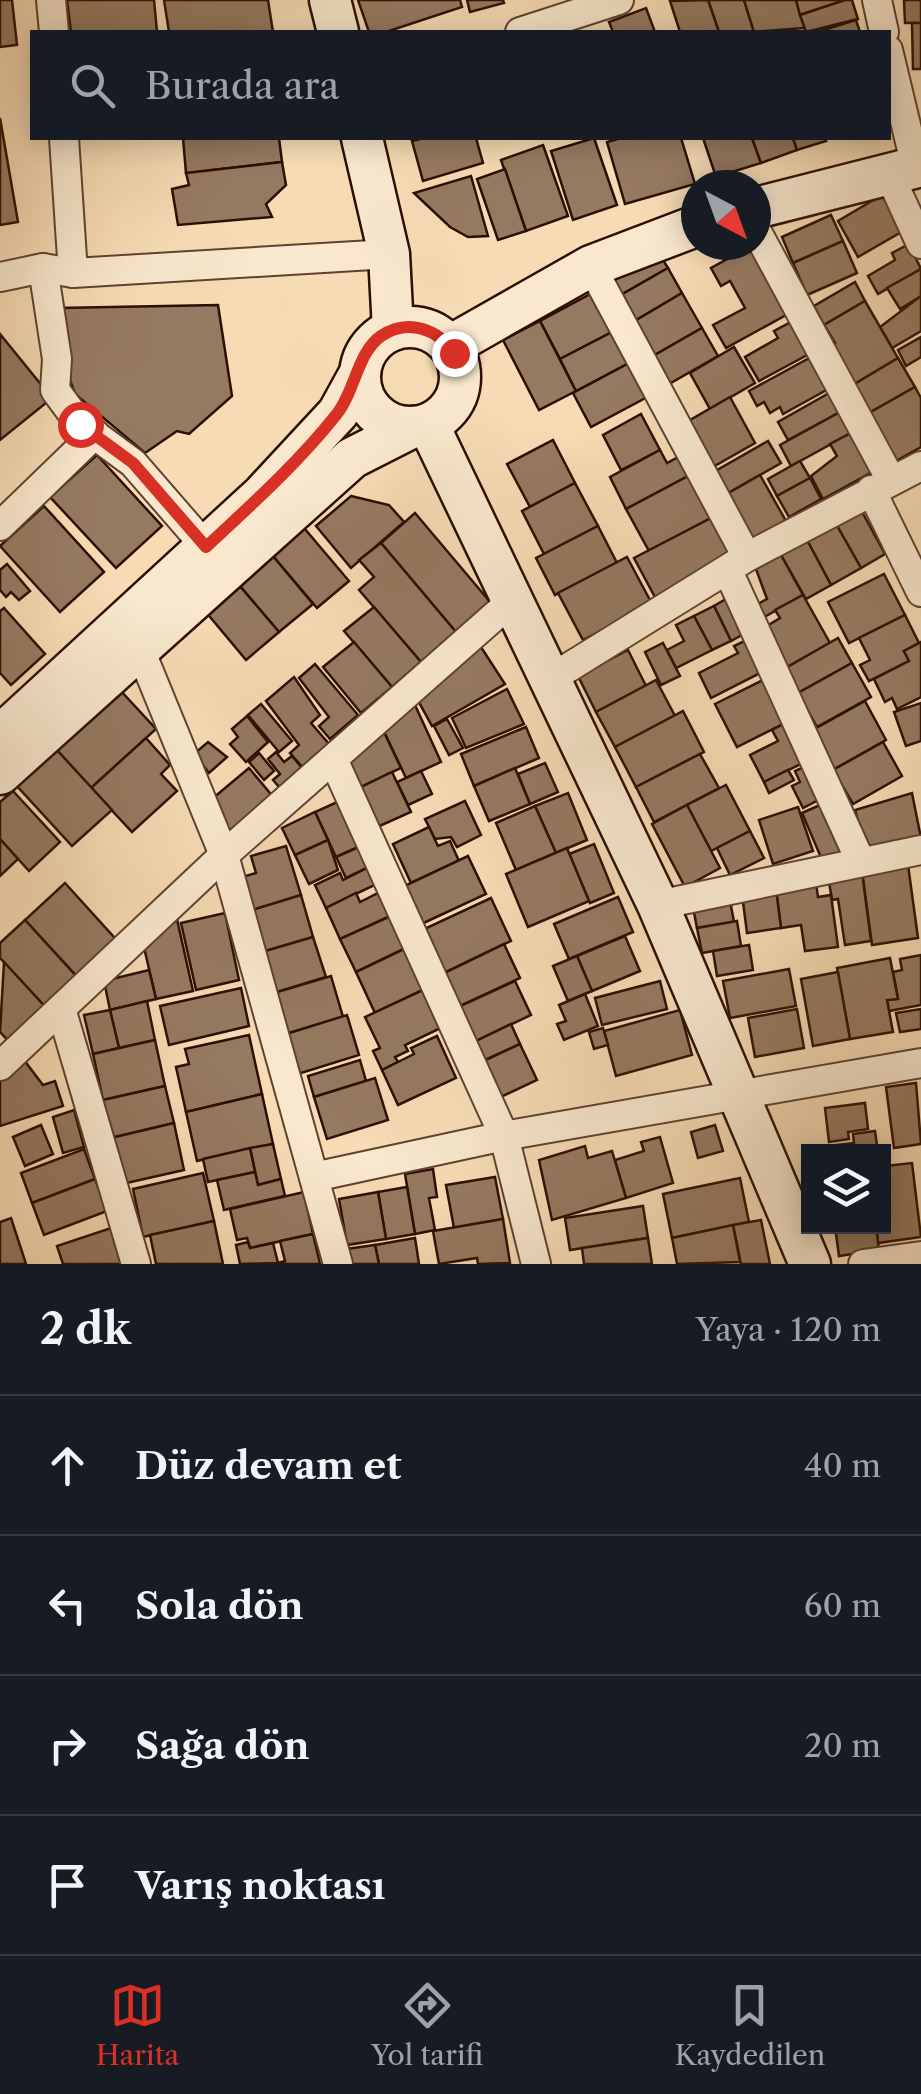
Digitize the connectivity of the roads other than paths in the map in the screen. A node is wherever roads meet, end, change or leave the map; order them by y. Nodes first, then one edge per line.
1 (51, 0) edge
2 (330, 0) edge
3 (619, 0) edge
4 (876, 0) edge
5 (554, 10) edge
6 (54, 30) edge
7 (338, 30) edge
8 (523, 30) edge
9 (884, 30) edge
10 (891, 67) edge
11 (64, 140) edge
12 (362, 140) edge
13 (909, 169) edge
14 (771, 204) edge
15 (681, 232) edge
16 (921, 244) edge
17 (389, 254) junction
18 (771, 260) edge
19 (591, 266) junction
20 (43, 268) junction
21 (74, 272) junction
22 (0, 277) edge
23 (392, 330) junction
24 (450, 346) junction
25 (360, 374) junction
26 (420, 426) junction
27 (95, 434) junction
28 (921, 466) edge
29 (881, 485) junction
30 (0, 526) edge
31 (206, 547) junction
32 (738, 565) junction
33 (921, 592) edge
34 (514, 599) junction
35 (141, 652) junction
36 (550, 679) junction
37 (0, 736) edge
38 (333, 759) junction
39 (0, 774) edge
40 (921, 850) edge
41 (224, 856) junction
42 (860, 860) junction
43 (658, 905) junction
44 (62, 1012) junction
45 (921, 1063) edge
46 (0, 1066) edge
47 (736, 1092) junction
48 (504, 1136) junction
49 (314, 1177) junction
50 (921, 1256) edge
51 (136, 1264) edge
52 (338, 1264) edge
53 (536, 1264) edge
54 (810, 1264) edge
55 (863, 1264) edge

1 - 6 street
2 - 7 main road
3 - 5 street
4 - 9 street
5 - 8 street
10 - 13 street
11 - 21 street
12 - 17 main road
13 - 14 main road
13 - 16 street
15 - 19 main road
17 - 21 street
17 - 23 main road
18 - 29 street
19 - 24 main road
19 - 32 street
20 - 21 street
20 - 22 street
20 - 27 street
23 - 24 main road
23 - 25 main road
24 - 26 main road
25 - 26 main road
25 - 31 main road
26 - 34 main road
26 - 35 main road
27 - 30 street
27 - 31 street
28 - 29 street
29 - 32 street
29 - 33 street
31 - 37 main road
32 - 36 street
32 - 42 street
34 - 36 main road
34 - 38 street
35 - 39 main road
35 - 41 street
36 - 43 main road
38 - 41 street
38 - 48 street
40 - 42 street
41 - 44 street
41 - 49 street
42 - 43 street
43 - 47 main road
44 - 46 street
44 - 51 street
45 - 47 street
47 - 48 street
47 - 54 main road
48 - 49 street
48 - 53 street
49 - 52 street
50 - 55 street

